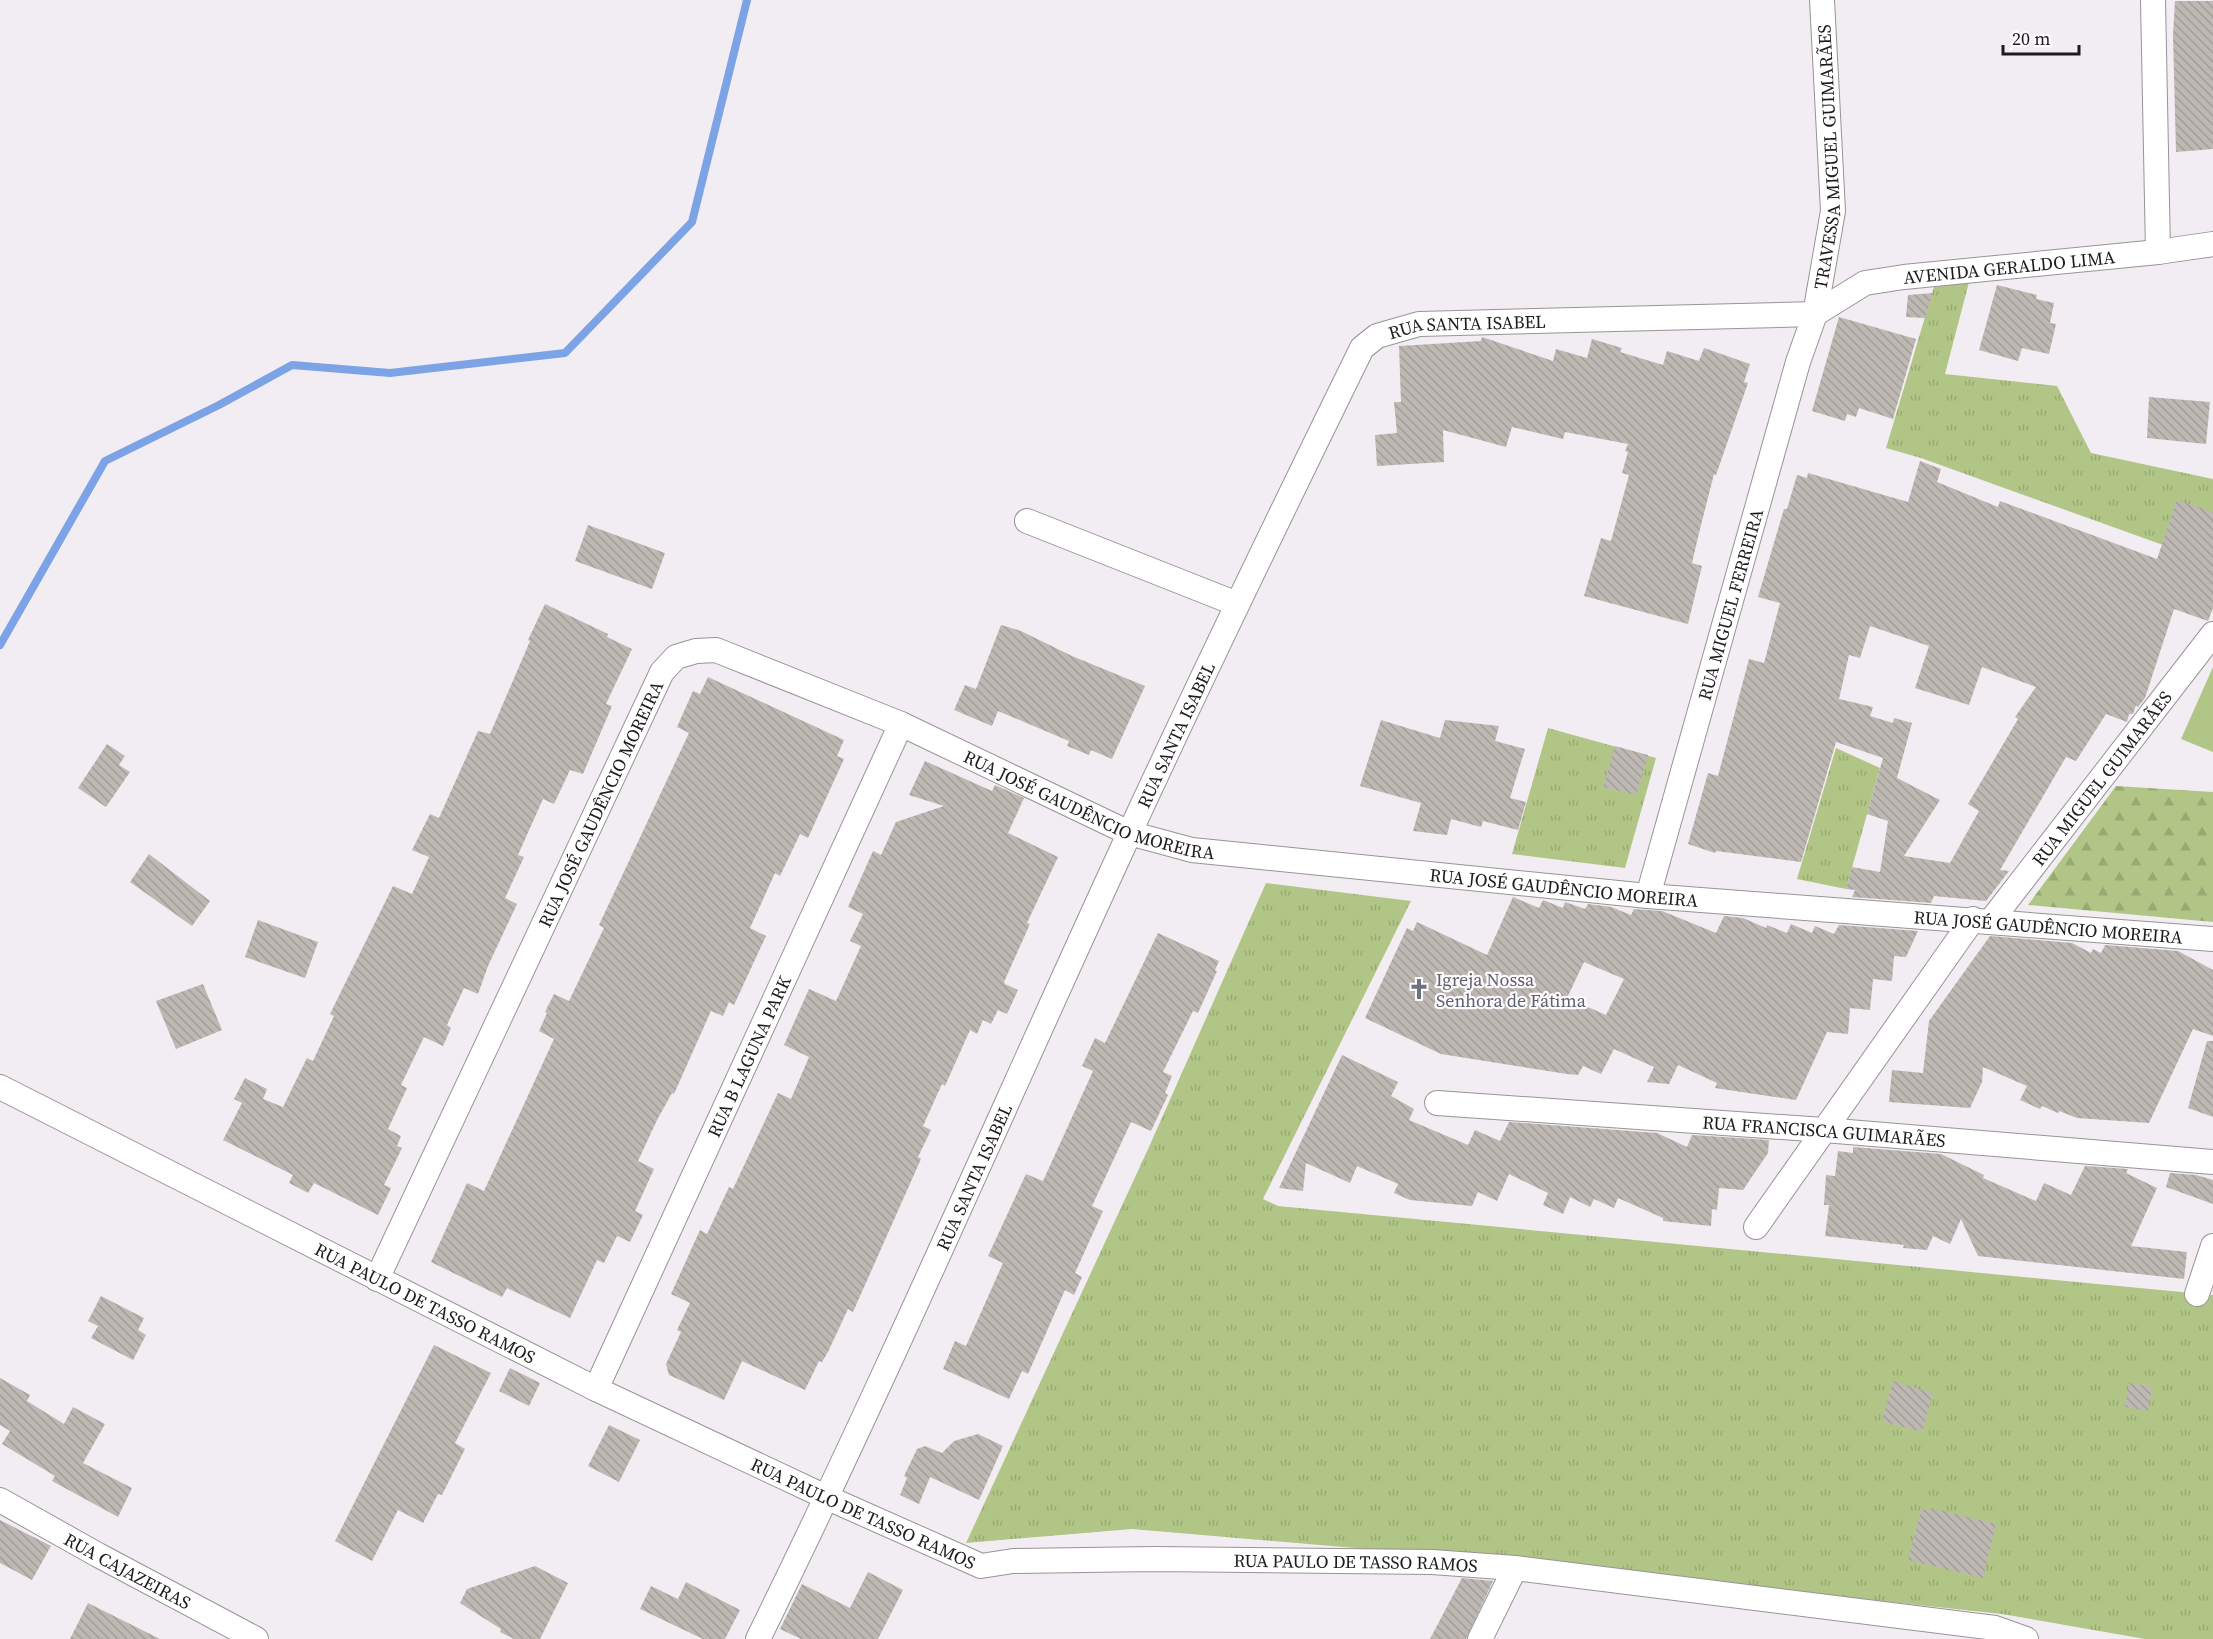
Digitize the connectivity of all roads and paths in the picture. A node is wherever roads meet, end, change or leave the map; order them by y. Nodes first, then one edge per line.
1 (1822, 0) edge
2 (2153, 0) edge
3 (2213, 244) edge
4 (2158, 252) junction
5 (1815, 314) junction
6 (1027, 521) dead end
7 (1237, 604) junction
8 (2213, 634) edge
9 (901, 724) junction
10 (1130, 833) junction
11 (1648, 896) junction
12 (1982, 921) junction
13 (2213, 939) edge
14 (0, 1087) edge
15 (1437, 1102) dead end
16 (1824, 1130) junction
17 (2213, 1162) edge
18 (1756, 1227) dead end
19 (2213, 1246) edge
20 (377, 1279) junction
21 (2198, 1294) dead end
22 (596, 1389) junction
23 (828, 1498) junction
24 (0, 1500) edge
25 (1515, 1568) junction
26 (256, 1639) edge
27 (758, 1639) edge
28 (1480, 1639) edge
29 (2022, 1639) edge

1 - 5 street, TRAVESSA MIGUEL GUIMARÃES
2 - 4 street
3 - 4 street, AVENIDA GERALDO LIMA
4 - 5 street, AVENIDA GERALDO LIMA
5 - 7 street, RUA SANTA ISABEL
5 - 11 street, RUA MIGUEL FERREIRA
6 - 7 street
7 - 10 street, RUA SANTA ISABEL
8 - 12 street, RUA MIGUEL GUIMARÃES
9 - 10 street, RUA JOSÉ GAUDÊNCIO MOREIRA
9 - 20 street, RUA JOSÉ GAUDÊNCIO MOREIRA
9 - 22 street, RUA B LAGUNA PARK
10 - 11 street, RUA JOSÉ GAUDÊNCIO MOREIRA
10 - 23 street, RUA SANTA ISABEL
11 - 12 street, RUA JOSÉ GAUDÊNCIO MOREIRA
12 - 13 street, RUA JOSÉ GAUDÊNCIO MOREIRA
12 - 16 street, RUA MIGUEL GUIMARÃES
14 - 20 street, RUA PAULO DE TASSO RAMOS
15 - 16 street, RUA FRANCISCA GUIMARÃES
16 - 17 street, RUA FRANCISCA GUIMARÃES
16 - 18 street, RUA MIGUEL GUIMARÃES
19 - 21 street
20 - 22 street, RUA PAULO DE TASSO RAMOS
22 - 23 street, RUA PAULO DE TASSO RAMOS
23 - 25 street, RUA PAULO DE TASSO RAMOS
23 - 27 street, RUA SANTA ISABEL
24 - 26 street, RUA CAJAZEIRAS
25 - 28 street
25 - 29 street, RUA PAULO DE TASSO RAMOS

